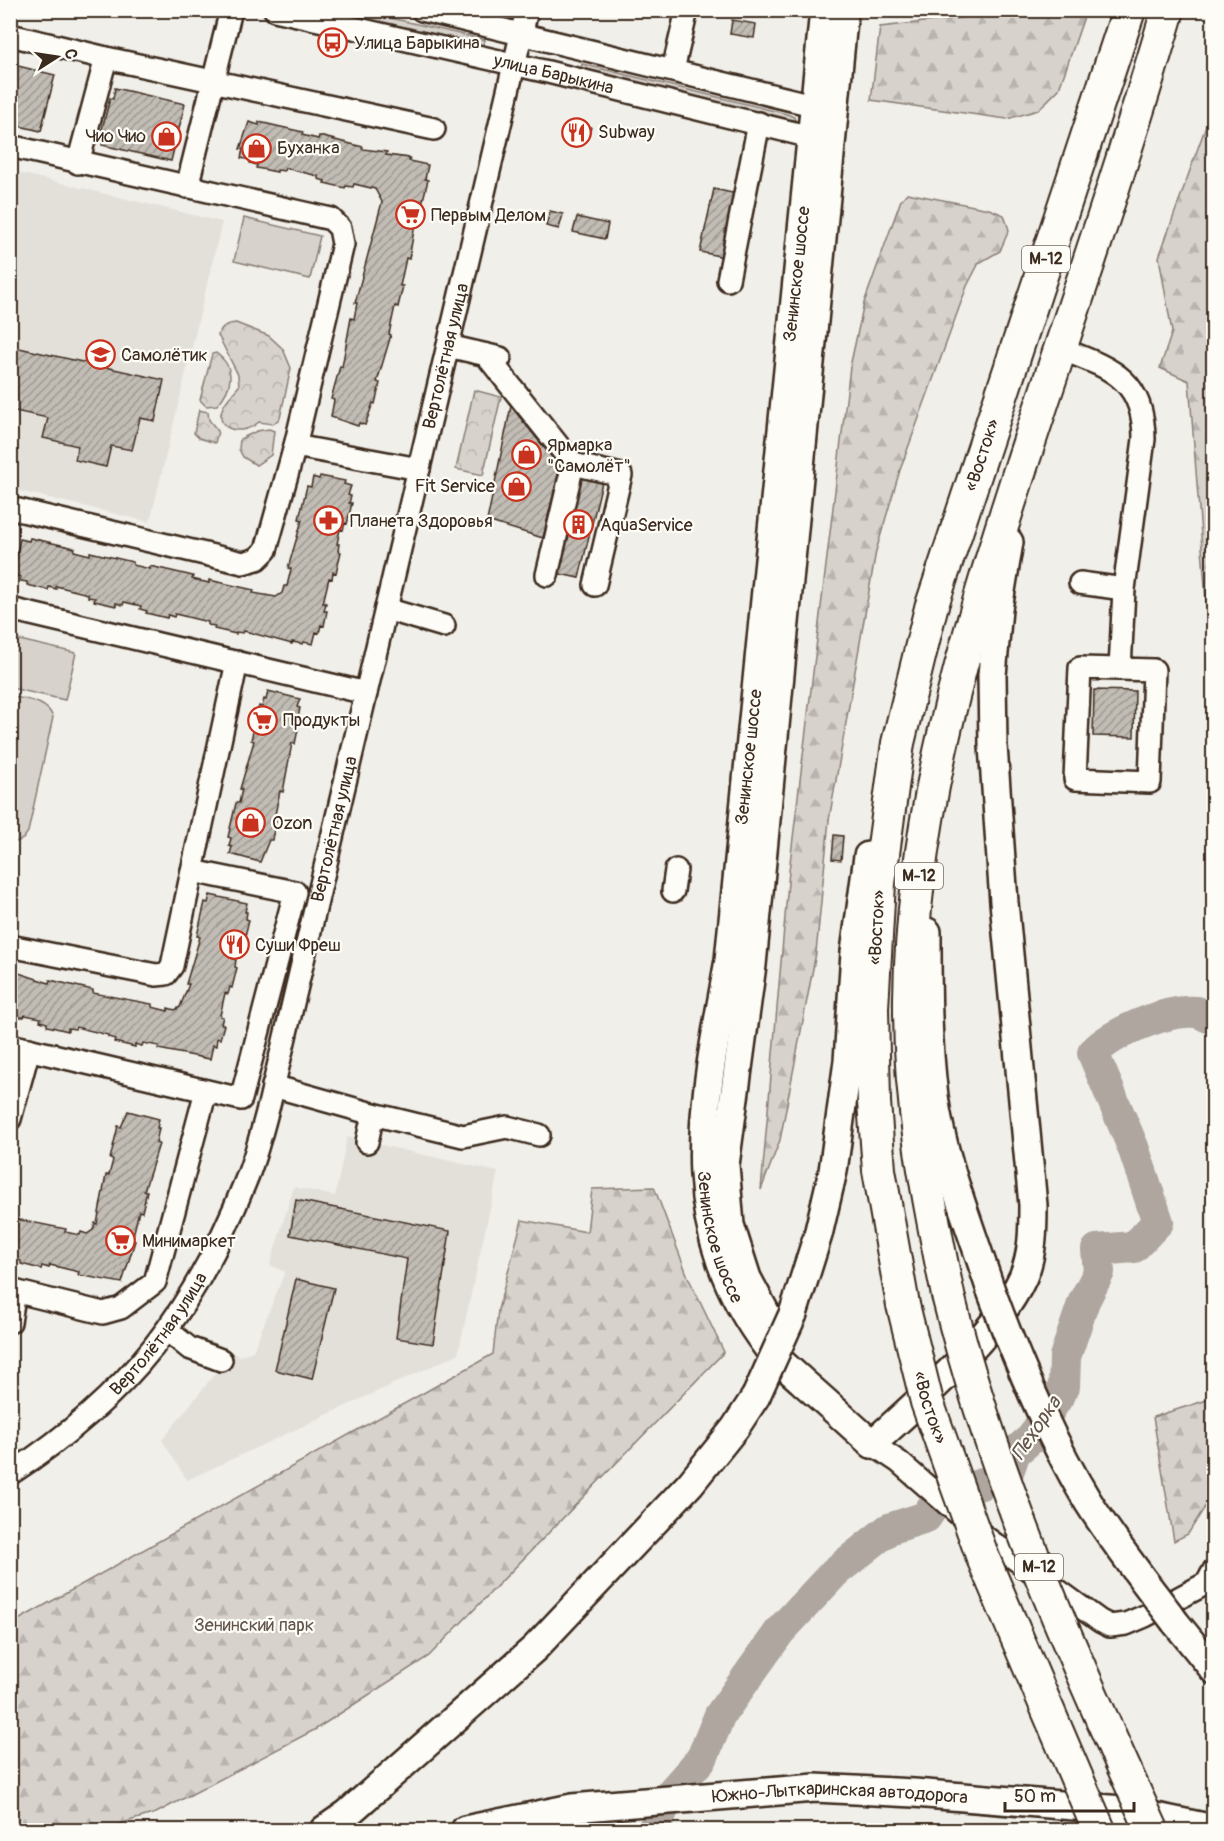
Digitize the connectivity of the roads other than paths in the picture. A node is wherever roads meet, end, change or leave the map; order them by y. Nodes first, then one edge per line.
1 (231, 10) edge
2 (275, 10) edge
3 (422, 10) edge
4 (527, 10) edge
5 (687, 10) edge
6 (824, 10) edge
7 (844, 10) edge
8 (1168, 10) edge
9 (1127, 16) edge
10 (522, 34) junction
11 (10, 35) edge
12 (106, 58) junction
13 (514, 65) junction
14 (673, 70) junction
15 (215, 80) junction
16 (824, 108) junction
17 (759, 123) junction
18 (434, 129) dead end
19 (821, 139) junction
20 (10, 146) edge
21 (78, 163) junction
22 (187, 187) junction
23 (728, 280) dead end
24 (448, 346) junction
25 (1059, 348) junction
26 (486, 355) junction
27 (509, 361) dead end
28 (295, 446) junction
29 (573, 464) junction
30 (1021, 468) junction
31 (419, 469) junction
32 (10, 508) edge
33 (547, 575) dead end
34 (1080, 583) dead end
35 (595, 585) dead end
36 (1124, 589) junction
37 (931, 608) junction
38 (10, 609) edge
39 (386, 609) junction
40 (444, 626) dead end
41 (237, 662) junction
42 (1120, 669) junction
43 (366, 693) junction
44 (937, 764) junction
45 (192, 871) junction
46 (295, 892) junction
47 (318, 896) junction
48 (10, 946) edge
49 (20, 1047) edge
50 (206, 1090) junction
51 (271, 1096) junction
52 (241, 1099) junction
53 (373, 1114) junction
54 (10, 1119) edge
55 (539, 1136) dead end
56 (367, 1142) dead end
57 (13, 1291) edge
58 (10, 1322) edge
59 (167, 1330) junction
60 (221, 1360) dead end
61 (872, 1444) junction
62 (10, 1474) edge
63 (1214, 1570) edge
64 (1214, 1670) edge
65 (1214, 1829) edge
66 (324, 1830) edge
67 (465, 1830) edge
68 (1099, 1830) edge
69 (1152, 1830) edge

1 - 15 street
2 - 13 street, улица Барыкина
3 - 10 street, улица Барыкина
4 - 10 street, Вертолётная улица
5 - 14 street
6 - 16 main road, Зенинское шоссе
7 - 16 main road, Зенинское шоссе
8 - 25 highway, «Восток» / М-12
9 - 37 highway, «Восток» / М-12
10 - 13 street, Вертолётная улица
10 - 14 street, улица Барыкина
11 - 12 street
12 - 15 street
12 - 21 street
13 - 17 street, улица Барыкина
13 - 24 street, Вертолётная улица
14 - 16 street, улица Барыкина
15 - 18 street
15 - 22 street
16 - 19 main road, Зенинское шоссе
17 - 19 street, улица Барыкина
17 - 23 street
19 - 61 main road, Зенинское шоссе
20 - 21 street
21 - 22 street
22 - 28 street
24 - 26 street
24 - 31 street, Вертолётная улица
25 - 30 highway, «Восток» / М-12
25 - 36 street
26 - 27 street
26 - 29 street
28 - 31 street
28 - 32 street
29 - 33 street
29 - 35 street
30 - 44 highway, «Восток» / М-12
30 - 61 main road
31 - 39 street, Вертолётная улица
34 - 36 street
36 - 42 street
37 - 66 main road, bridge
37 - 68 highway, «Восток» / М-12, bridge
38 - 41 street
39 - 40 street
39 - 43 street, Вертолётная улица
41 - 43 street
41 - 45 street
42 - 42 street
43 - 47 street, Вертолётная улица
44 - 64 main road, bridge
44 - 69 highway, «Восток» / М-12, bridge
45 - 46 street
45 - 48 street
46 - 47 street
46 - 52 street
47 - 51 street, Вертолётная улица
49 - 50 street
49 - 54 street
50 - 52 street
50 - 57 street
51 - 52 street
51 - 53 street
51 - 59 street, Вертолётная улица
53 - 55 street
53 - 56 street
57 - 58 street
59 - 60 street
59 - 62 street, Вертолётная улица
61 - 63 street, bridge
65 - 67 main road, Южно-Лыткаринская автодорога

